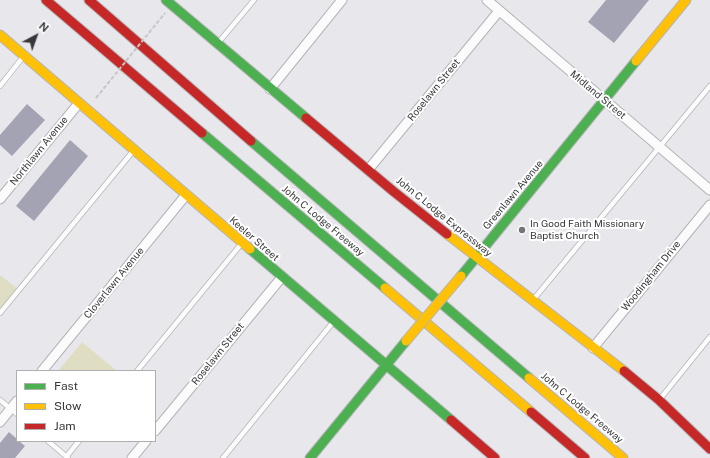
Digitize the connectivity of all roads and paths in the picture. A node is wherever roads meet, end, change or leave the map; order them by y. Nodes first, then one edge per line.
1 (46, 0) edge
2 (89, 0) edge
3 (166, 0) edge
4 (254, 0) edge
5 (342, 0) edge
6 (487, 0) edge
7 (686, 0) edge
8 (499, 10) junction
9 (165, 13) dead end
10 (0, 35) edge
11 (217, 44) junction
12 (24, 56) junction
13 (0, 86) edge
14 (710, 86) edge
15 (270, 89) junction
16 (96, 98) dead end
17 (604, 100) junction
18 (79, 103) junction
19 (660, 147) junction
20 (134, 150) junction
21 (368, 170) junction
22 (710, 190) edge
23 (186, 195) junction
24 (0, 199) edge
25 (710, 205) edge
26 (242, 243) junction
27 (476, 256) junction
28 (282, 276) junction
29 (532, 301) junction
30 (0, 313) edge
31 (334, 322) junction
32 (710, 337) edge
33 (593, 348) junction
34 (386, 366) junction
35 (43, 370) edge
36 (138, 370) edge
37 (0, 400) edge
38 (659, 400) junction
39 (14, 412) edge
40 (0, 422) edge
41 (156, 430) edge
42 (49, 442) edge
43 (78, 442) edge
44 (145, 442) edge
45 (710, 449) edge
46 (67, 457) edge
47 (132, 458) edge
48 (223, 458) edge
49 (310, 458) edge
50 (495, 458) edge
51 (585, 458) edge
52 (623, 458) edge

1 - 51 main road, John C Lodge Freeway
2 - 52 main road, John C Lodge Freeway
3 - 11 main road, John C Lodge Expressway
4 - 11 lane
5 - 15 street
6 - 8 street, Midland Street
7 - 17 main road, Greenlawn Avenue
8 - 17 street, Midland Street
8 - 21 street, Roselawn Street
9 - 16 path, bridge
10 - 12 main road, Keeler Street
11 - 15 main road, John C Lodge Expressway
12 - 13 lane
12 - 18 main road, Keeler Street
14 - 19 lane
15 - 21 main road, John C Lodge Expressway
17 - 19 street, Midland Street
17 - 27 main road, Greenlawn Avenue
18 - 20 main road, Keeler Street
18 - 24 street, Northlawn Avenue
19 - 22 street, Midland Street
19 - 29 lane
20 - 23 main road, Keeler Street
20 - 30 lane
21 - 27 main road, John C Lodge Expressway
23 - 26 main road, Keeler Street
23 - 35 street, Cloverlawn Avenue
25 - 33 street, Woodingham Drive
26 - 28 main road, Keeler Street
26 - 36 lane
27 - 29 main road, John C Lodge Expressway
27 - 34 main road, Greenlawn Avenue, bridge
28 - 31 main road, Keeler Street
28 - 41 street, Roselawn Street
29 - 33 main road, John C Lodge Expressway
31 - 34 main road, Keeler Street
31 - 48 lane
32 - 38 lane
33 - 38 main road, John C Lodge Expressway
34 - 49 main road, Greenlawn Avenue
34 - 50 main road, Keeler Street
37 - 39 lane
38 - 45 main road, John C Lodge Expressway
39 - 40 street
42 - 46 lane
43 - 46 lane
44 - 47 street

